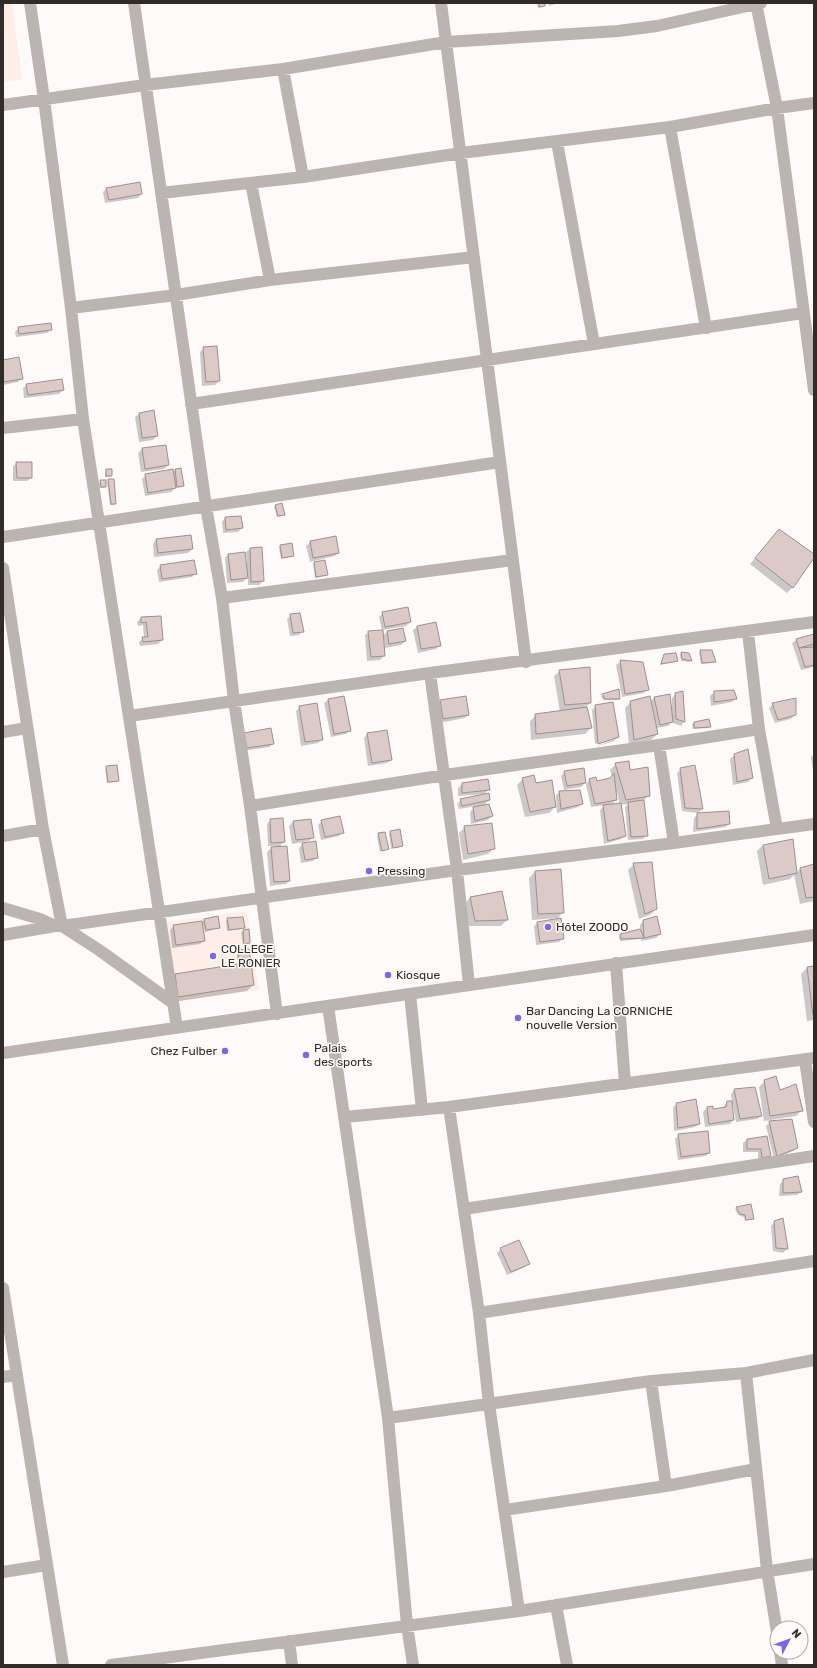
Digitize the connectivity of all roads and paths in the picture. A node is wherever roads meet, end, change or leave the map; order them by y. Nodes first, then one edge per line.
1 (30, 3) edge
2 (134, 3) edge
3 (441, 3) edge
4 (758, 3) edge
5 (446, 42) junction
6 (283, 69) junction
7 (146, 85) junction
8 (44, 99) junction
9 (814, 103) edge
10 (3, 105) edge
11 (777, 108) junction
12 (670, 127) junction
13 (557, 142) junction
14 (461, 153) junction
15 (303, 177) junction
16 (251, 183) junction
17 (161, 193) junction
18 (474, 257) junction
19 (270, 280) junction
20 (176, 295) junction
21 (71, 308) junction
22 (803, 312) junction
23 (706, 328) junction
24 (594, 344) junction
25 (487, 360) junction
26 (814, 390) edge
27 (191, 404) junction
28 (83, 419) junction
29 (3, 428) edge
30 (500, 462) junction
31 (206, 506) junction
32 (98, 522) junction
33 (3, 537) edge
34 (513, 560) junction
35 (3, 568) edge
36 (222, 598) junction
37 (814, 622) edge
38 (748, 632) junction
39 (526, 662) junction
40 (430, 673) junction
41 (234, 701) junction
42 (129, 716) junction
43 (27, 728) junction
44 (759, 729) junction
45 (3, 732) edge
46 (659, 745) junction
47 (445, 775) junction
48 (250, 806) junction
49 (814, 824) edge
50 (43, 829) junction
51 (777, 829) junction
52 (3, 836) edge
53 (674, 843) junction
54 (457, 870) junction
55 (262, 897) junction
56 (3, 908) edge
57 (160, 913) junction
58 (59, 926) junction
59 (3, 935) edge
60 (814, 935) edge
61 (616, 963) junction
62 (469, 985) junction
63 (410, 994) junction
64 (173, 1003) junction
65 (328, 1006) junction
66 (277, 1014) junction
67 (177, 1028) junction
68 (3, 1053) edge
69 (809, 1059) edge
70 (625, 1084) junction
71 (450, 1107) junction
72 (422, 1110) junction
73 (345, 1117) junction
74 (814, 1122) edge
75 (814, 1156) edge
76 (464, 1209) junction
77 (814, 1261) edge
78 (3, 1288) edge
79 (479, 1313) junction
80 (814, 1360) edge
81 (746, 1373) junction
82 (17, 1375) junction
83 (3, 1377) edge
84 (651, 1381) junction
85 (489, 1404) junction
86 (388, 1418) junction
87 (756, 1469) junction
88 (666, 1486) junction
89 (505, 1510) junction
90 (814, 1564) edge
91 (47, 1565) junction
92 (767, 1570) junction
93 (3, 1572) edge
94 (556, 1605) junction
95 (519, 1611) junction
96 (775, 1620) edge
97 (407, 1625) junction
98 (289, 1641) junction
99 (168, 1661) edge
100 (63, 1665) edge
101 (111, 1665) edge
102 (292, 1665) edge
103 (413, 1665) edge
104 (567, 1665) edge

1 - 8 street
2 - 7 street
3 - 5 street
4 - 5 street
4 - 11 street
5 - 6 street
5 - 14 street
6 - 7 street
6 - 15 street
7 - 8 street
7 - 17 street
8 - 10 street
8 - 21 street
9 - 11 street
11 - 12 street
11 - 22 street
12 - 13 street
12 - 23 street
13 - 14 street
13 - 24 street
14 - 15 street
14 - 18 street
15 - 16 street
16 - 17 street
16 - 19 street
17 - 20 street
18 - 19 street
18 - 25 street
19 - 20 street
20 - 21 street
20 - 27 street
21 - 28 street
22 - 23 street
22 - 26 street
23 - 24 street
24 - 25 street
25 - 27 street
25 - 30 street
27 - 31 street
28 - 29 street
28 - 32 street
30 - 31 street
30 - 34 street
31 - 32 street
31 - 36 street
32 - 33 street
32 - 42 street
34 - 36 street
34 - 39 street
35 - 43 street
36 - 41 street
37 - 38 street
38 - 39 street
38 - 44 street
39 - 40 street
40 - 41 street
40 - 47 street
41 - 42 street
41 - 48 street
42 - 57 street
43 - 45 street
43 - 50 street
44 - 46 street
44 - 51 street
46 - 47 street
46 - 53 street
47 - 48 street
47 - 54 street
48 - 55 street
49 - 51 street
50 - 52 street
50 - 58 street
51 - 53 street
53 - 54 street
54 - 55 street
54 - 62 street
55 - 57 street
55 - 66 street
56 - 58 street
57 - 58 street
57 - 64 street
58 - 59 street
58 - 64 street
60 - 61 street
61 - 62 street
61 - 70 street
62 - 63 street
63 - 65 street
63 - 72 street
64 - 67 street
65 - 66 street
65 - 73 street
66 - 67 street
67 - 68 street
69 - 70 street
69 - 74 street
70 - 71 street
71 - 72 street
71 - 76 street
72 - 73 street
73 - 86 street
75 - 76 street
76 - 79 street
77 - 79 street
78 - 82 street
79 - 85 street
80 - 81 street
81 - 84 street
81 - 87 street
82 - 83 street
82 - 91 street
84 - 85 street
84 - 88 street
85 - 86 street
85 - 89 street
86 - 97 street
87 - 88 street
87 - 92 street
88 - 89 street
89 - 95 street
90 - 92 street
91 - 93 street
91 - 100 street
92 - 94 street
92 - 96 street
94 - 95 street
94 - 104 street
95 - 97 street
97 - 98 street
97 - 103 street
98 - 99 street
98 - 102 street
99 - 101 street

